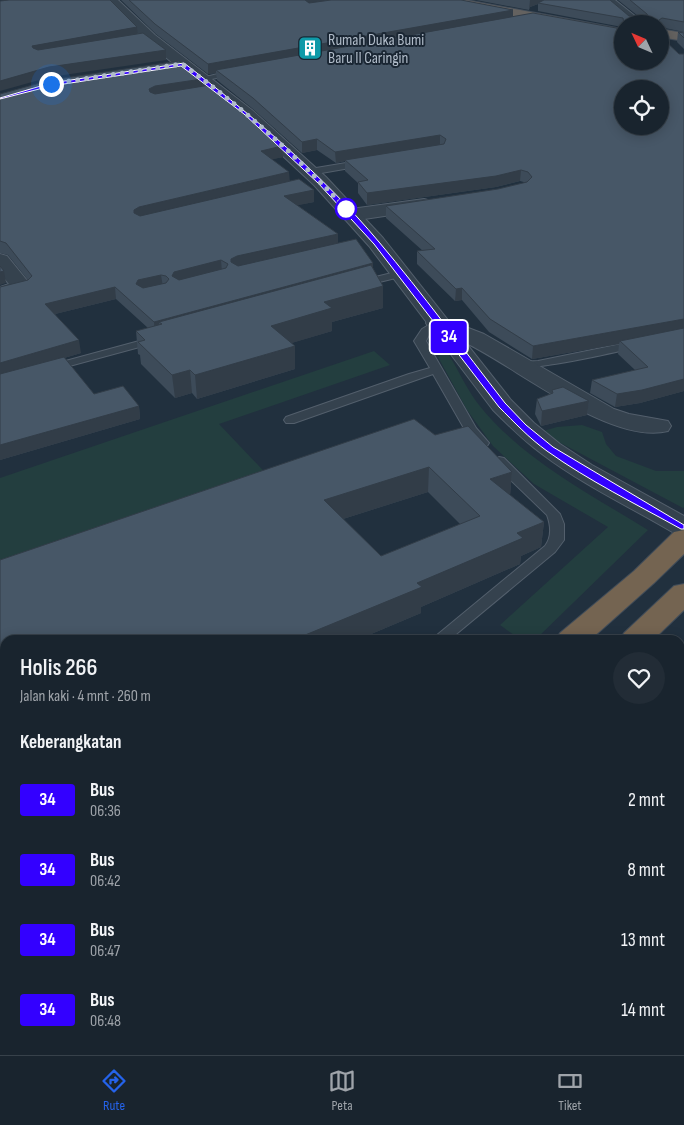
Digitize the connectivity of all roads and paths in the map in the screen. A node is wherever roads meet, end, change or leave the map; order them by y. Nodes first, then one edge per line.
1 (111, 0) edge
2 (445, 0) edge
3 (483, 0) edge
4 (607, 0) edge
5 (626, 15) edge
6 (537, 18) junction
7 (518, 21) edge
8 (614, 25) edge
9 (614, 32) edge
10 (684, 37) edge
11 (669, 41) edge
12 (240, 71) edge
13 (209, 87) junction
14 (373, 162) edge
15 (313, 179) junction
16 (446, 201) edge
17 (352, 215) junction
18 (0, 260) edge
19 (400, 274) junction
20 (355, 285) edge
21 (0, 293) edge
22 (437, 322) junction
23 (163, 338) edge
24 (644, 342) edge
25 (518, 365) junction
26 (438, 370) junction
27 (38, 372) edge
28 (290, 420) dead end
29 (659, 426) dead end
30 (684, 527) edge
31 (684, 538) edge
32 (684, 593) edge
33 (445, 635) edge
34 (577, 635) edge
35 (640, 635) edge

1 - 13 street
2 - 6 highway
3 - 8 highway
4 - 5 street
6 - 7 lane
6 - 9 highway
10 - 11 highway
12 - 13 lane
13 - 15 street
14 - 15 lane
15 - 17 street
16 - 17 street
17 - 19 street
18 - 21 street
19 - 20 lane
19 - 22 street
22 - 25 street
22 - 26 lane
22 - 30 street
23 - 27 lane
24 - 25 lane
25 - 29 street
26 - 28 lane
26 - 33 lane
31 - 34 highway
32 - 35 highway

